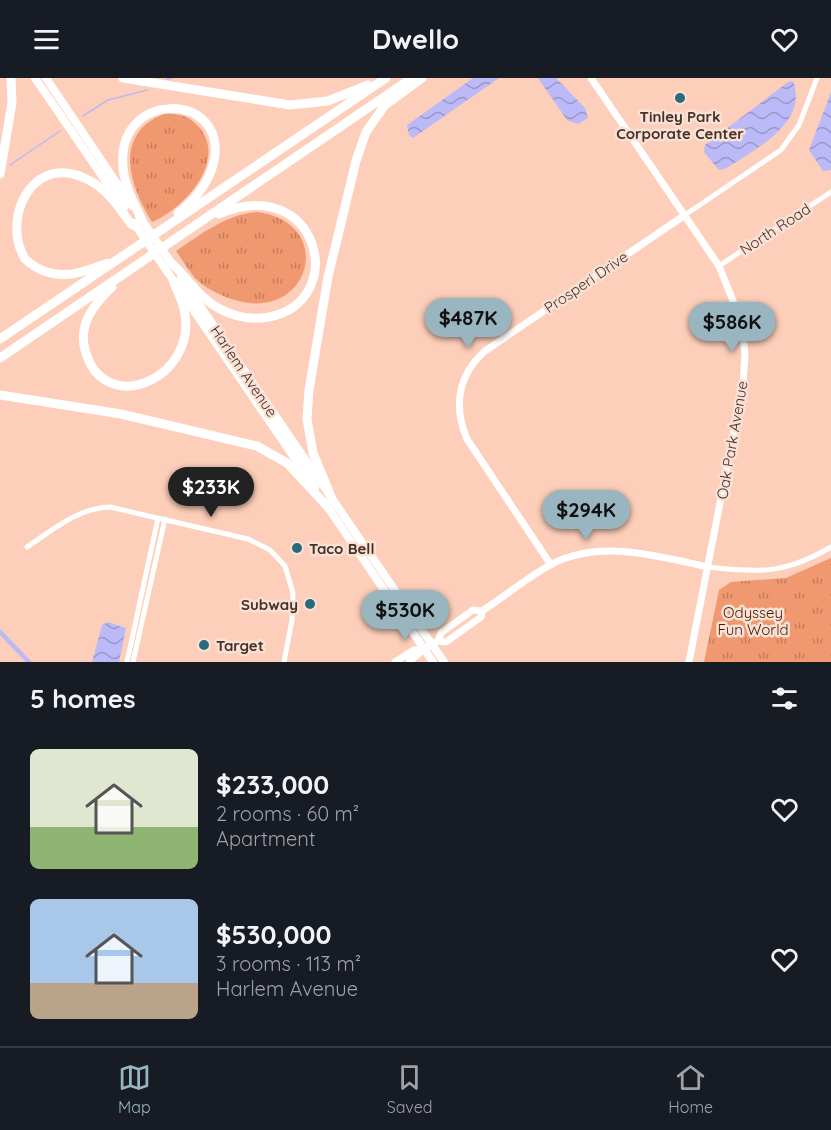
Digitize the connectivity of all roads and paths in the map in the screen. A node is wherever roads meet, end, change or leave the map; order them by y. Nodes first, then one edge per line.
1 (11, 78) edge
2 (35, 78) edge
3 (46, 78) edge
4 (123, 78) edge
5 (385, 78) edge
6 (412, 78) edge
7 (422, 78) edge
8 (591, 78) edge
9 (817, 78) edge
10 (0, 174) edge
11 (831, 192) edge
12 (685, 215) junction
13 (201, 222) junction
14 (141, 223) junction
15 (161, 231) junction
16 (121, 258) junction
17 (167, 264) junction
18 (719, 266) junction
19 (130, 269) junction
20 (174, 283) junction
21 (0, 339) edge
22 (0, 358) edge
23 (0, 395) edge
24 (330, 503) junction
25 (158, 518) junction
26 (165, 519) junction
27 (27, 547) dead end
28 (831, 547) edge
29 (551, 565) junction
30 (708, 567) junction
31 (435, 643) junction
32 (424, 649) junction
33 (127, 662) edge
34 (134, 662) edge
35 (284, 662) edge
36 (395, 662) edge
37 (409, 662) edge
38 (433, 662) edge
39 (444, 662) edge
40 (689, 662) edge

1 - 10 highway
2 - 14 main road, Harlem Avenue
3 - 14 main road, Harlem Avenue
4 - 5 highway
5 - 15 highway
6 - 13 highway
7 - 24 highway
8 - 12 street, Oak Park Avenue
9 - 12 street
11 - 18 street, North Road
12 - 18 street, Oak Park Avenue
12 - 29 street, Prosperi Drive
13 - 17 highway
13 - 19 highway
14 - 15 highway
14 - 16 highway
14 - 17 main road, Harlem Avenue
15 - 16 highway
16 - 21 highway
17 - 20 main road, Harlem Avenue
17 - 24 main road, Harlem Avenue
18 - 30 street, Oak Park Avenue
19 - 20 highway
19 - 22 highway
20 - 24 main road, Harlem Avenue
23 - 24 highway
24 - 31 main road, Harlem Avenue
24 - 32 main road, Harlem Avenue
25 - 26 street
25 - 27 street
25 - 33 street
26 - 34 street
26 - 35 street
28 - 30 street
29 - 30 street
29 - 31 street
30 - 40 street, Oak Park Avenue
31 - 32 street
31 - 39 main road, Harlem Avenue
32 - 36 street
32 - 37 street
32 - 38 main road, Harlem Avenue

